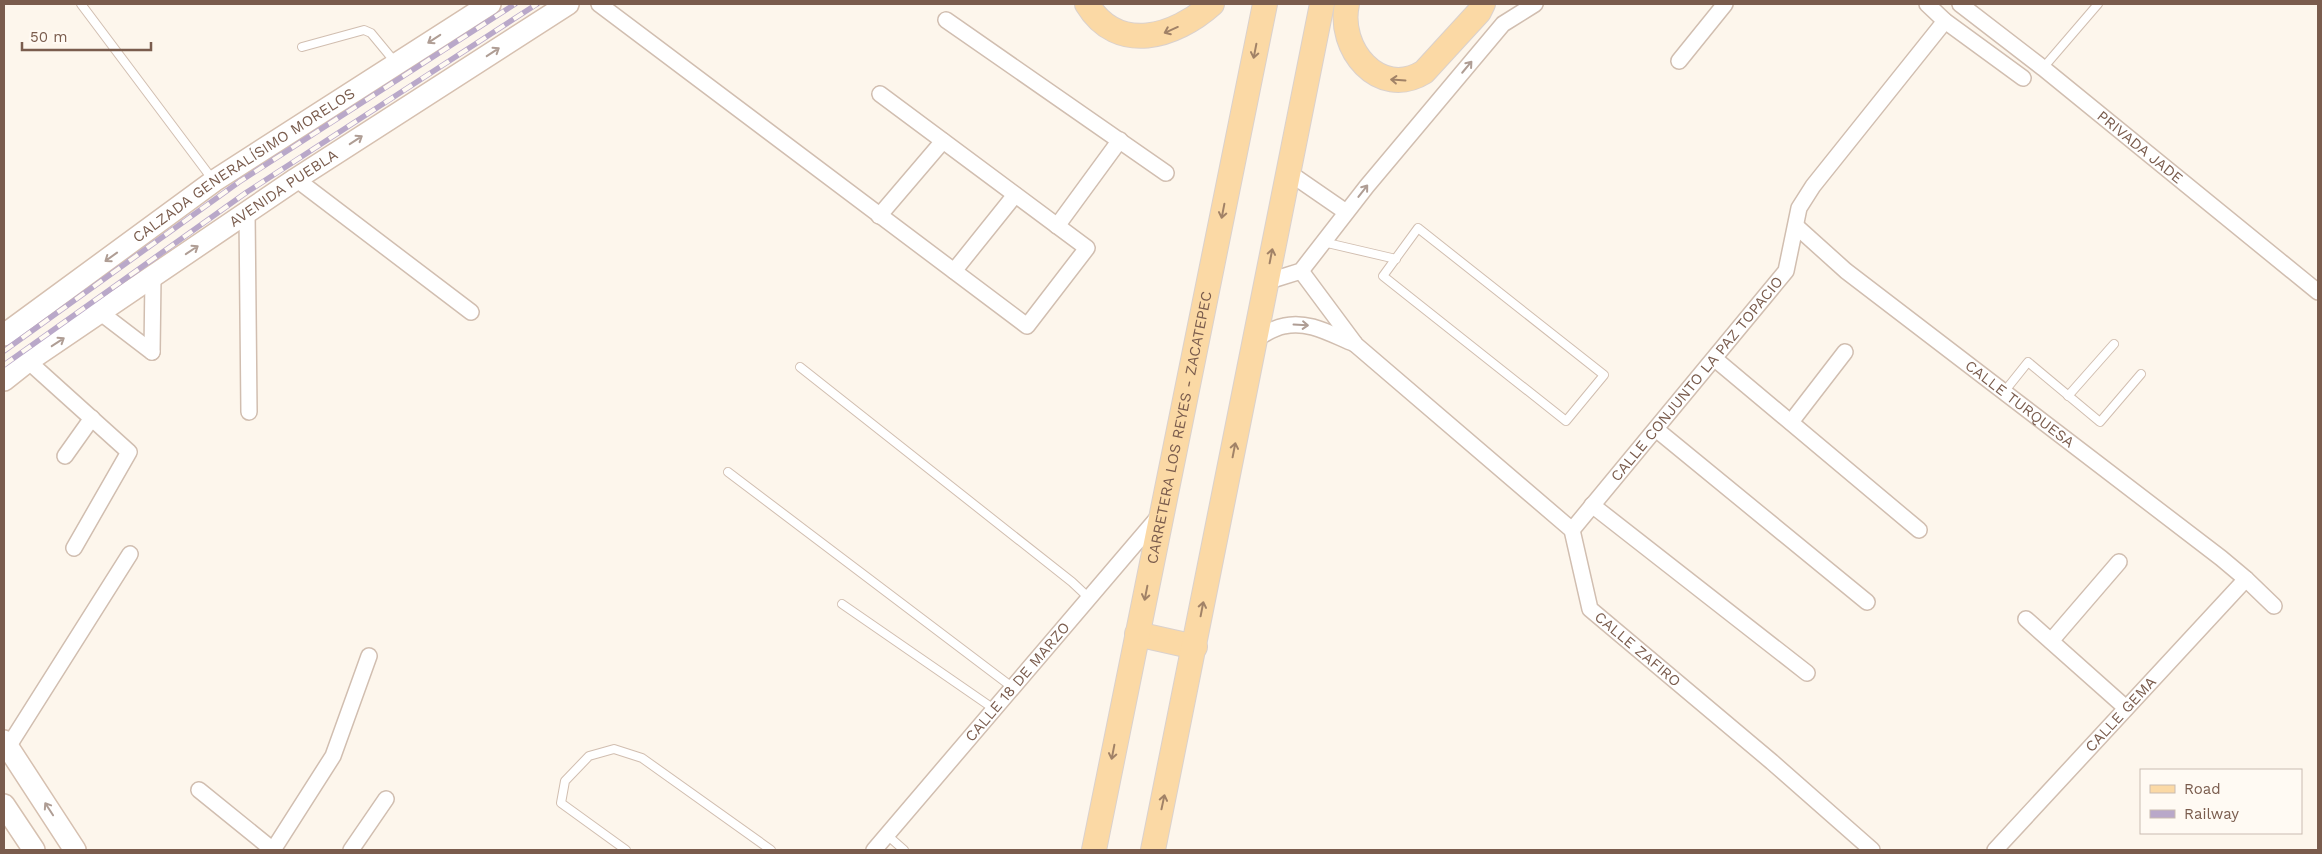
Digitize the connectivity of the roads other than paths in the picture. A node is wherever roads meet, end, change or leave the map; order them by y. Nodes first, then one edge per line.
1 (82, 4) edge
2 (490, 4) edge
3 (568, 4) edge
4 (599, 4) edge
5 (1087, 4) edge
6 (1212, 4) edge
7 (1265, 4) edge
8 (1322, 4) edge
9 (1347, 4) edge
10 (1483, 4) edge
11 (1535, 4) edge
12 (1725, 4) edge
13 (1927, 4) edge
14 (1960, 4) edge
15 (2098, 4) edge
16 (946, 20) dead end
17 (1945, 21) junction
18 (302, 46) dead end
19 (1679, 61) dead end
20 (396, 64) junction
21 (2043, 68) junction
22 (2023, 78) dead end
23 (880, 94) dead end
24 (1120, 140) junction
25 (943, 141) junction
26 (1288, 172) junction
27 (1166, 173) dead end
28 (296, 179) junction
29 (214, 181) junction
30 (1015, 195) junction
31 (247, 212) junction
32 (1346, 212) junction
33 (879, 216) junction
34 (1057, 226) junction
35 (1796, 226) junction
36 (1323, 242) junction
37 (1396, 259) junction
38 (954, 271) junction
39 (1301, 271) junction
40 (153, 277) junction
41 (1266, 282) junction
42 (2318, 292) edge
43 (471, 312) dead end
44 (101, 313) junction
45 (4, 336) edge
46 (1256, 339) junction
47 (1356, 344) junction
48 (2114, 344) dead end
49 (1845, 352) dead end
50 (1716, 359) junction
51 (28, 361) junction
52 (800, 367) dead end
53 (2141, 374) dead end
54 (4, 380) edge
55 (2004, 392) junction
56 (2068, 396) junction
57 (249, 412) dead end
58 (92, 418) junction
59 (1791, 422) junction
60 (1657, 430) junction
61 (65, 456) dead end
62 (728, 472) dead end
63 (1592, 505) junction
64 (1162, 513) junction
65 (1572, 530) junction
66 (1920, 530) dead end
67 (74, 548) dead end
68 (130, 554) dead end
69 (2119, 562) dead end
70 (2246, 579) junction
71 (1089, 598) junction
72 (1867, 602) dead end
73 (842, 604) dead end
74 (2274, 606) dead end
75 (2026, 619) dead end
76 (1137, 634) junction
77 (2051, 641) junction
78 (1195, 647) junction
79 (369, 656) dead end
80 (1807, 672) dead end
81 (1012, 687) junction
82 (2126, 708) junction
83 (994, 709) junction
84 (6, 744) edge
85 (199, 790) dead end
86 (386, 798) dead end
87 (4, 805) edge
88 (887, 835) junction
89 (34, 850) edge
90 (75, 850) edge
91 (351, 850) edge
92 (626, 850) edge
93 (771, 850) edge
94 (874, 850) edge
95 (904, 850) edge
96 (1094, 850) edge
97 (1153, 850) edge
98 (1872, 850) edge
99 (1995, 850) edge

1 - 29 lane
2 -> 20 main road, CALZADA GENERALÍSIMO MORELOS
28 -> 3 main road, AVENIDA PUEBLA
4 - 33 street
6 -> 5 main road
7 -> 64 main road, CARRETERA LOS REYES - ZACATEPEC
8 - 26 main road
10 -> 9 main road
32 -> 11 street
12 - 19 street
13 - 17 street
14 - 21 street, PRIVADA JADE
15 - 21 lane
16 - 24 street
17 - 22 street
17 - 35 street, CALLE CONJUNTO LA PAZ TOPACIO
18 - 20 lane
20 - 29 main road, CALZADA GENERALÍSIMO MORELOS
21 - 42 street, PRIVADA JADE
23 - 25 street
24 - 27 street
24 - 34 street
25 - 30 street
25 - 33 street
26 - 32 street
41 -> 26 main road
28 - 31 main road, AVENIDA PUEBLA
28 - 43 street
29 -> 45 main road, CALZADA GENERALÍSIMO MORELOS
30 - 34 street
30 - 38 street
40 -> 31 main road, AVENIDA PUEBLA
31 - 57 street
32 - 36 street
33 - 38 street
34 - 38 street
35 - 50 street, CALLE CONJUNTO LA PAZ TOPACIO
35 - 55 street, CALLE TURQUESA
36 - 37 lane
36 - 39 street
37 - 37 lane
39 - 41 street
39 - 47 street
40 - 44 main road, AVENIDA PUEBLA
40 - 44 street
41 - 46 main road
51 -> 44 main road, AVENIDA PUEBLA
46 -> 47 street
78 -> 46 main road
47 - 65 street
48 - 56 lane
49 - 59 street
50 - 59 street
50 - 60 street, CALLE CONJUNTO LA PAZ TOPACIO
51 - 54 main road, AVENIDA PUEBLA
51 - 58 street
52 - 71 lane
53 - 56 lane
55 - 56 lane
55 - 70 street, CALLE TURQUESA
58 - 61 street
58 - 67 street
59 - 66 street
60 - 63 street, CALLE CONJUNTO LA PAZ TOPACIO
60 - 72 street
62 - 81 lane
63 - 65 street, CALLE CONJUNTO LA PAZ TOPACIO
63 - 80 street
64 - 71 street, CALLE 18 DE MARZO
64 -> 76 main road, CARRETERA LOS REYES - ZACATEPEC
65 - 98 street, CALLE ZAFIRO
68 - 84 street
69 - 77 street
70 - 74 street, CALLE TURQUESA
70 - 82 street, CALLE GEMA
71 - 81 street, CALLE 18 DE MARZO
73 - 83 lane
75 - 77 street
76 - 78 main road
76 -> 96 main road, CARRETERA LOS REYES - ZACATEPEC
77 - 82 street
97 -> 78 main road
79 - 85 street
81 - 83 street, CALLE 18 DE MARZO
82 - 99 street, CALLE GEMA
83 - 88 street, CALLE 18 DE MARZO
90 -> 84 main road
86 - 91 street
87 - 89 main road
88 - 94 street, CALLE 18 DE MARZO
88 - 95 lane
92 - 93 lane

